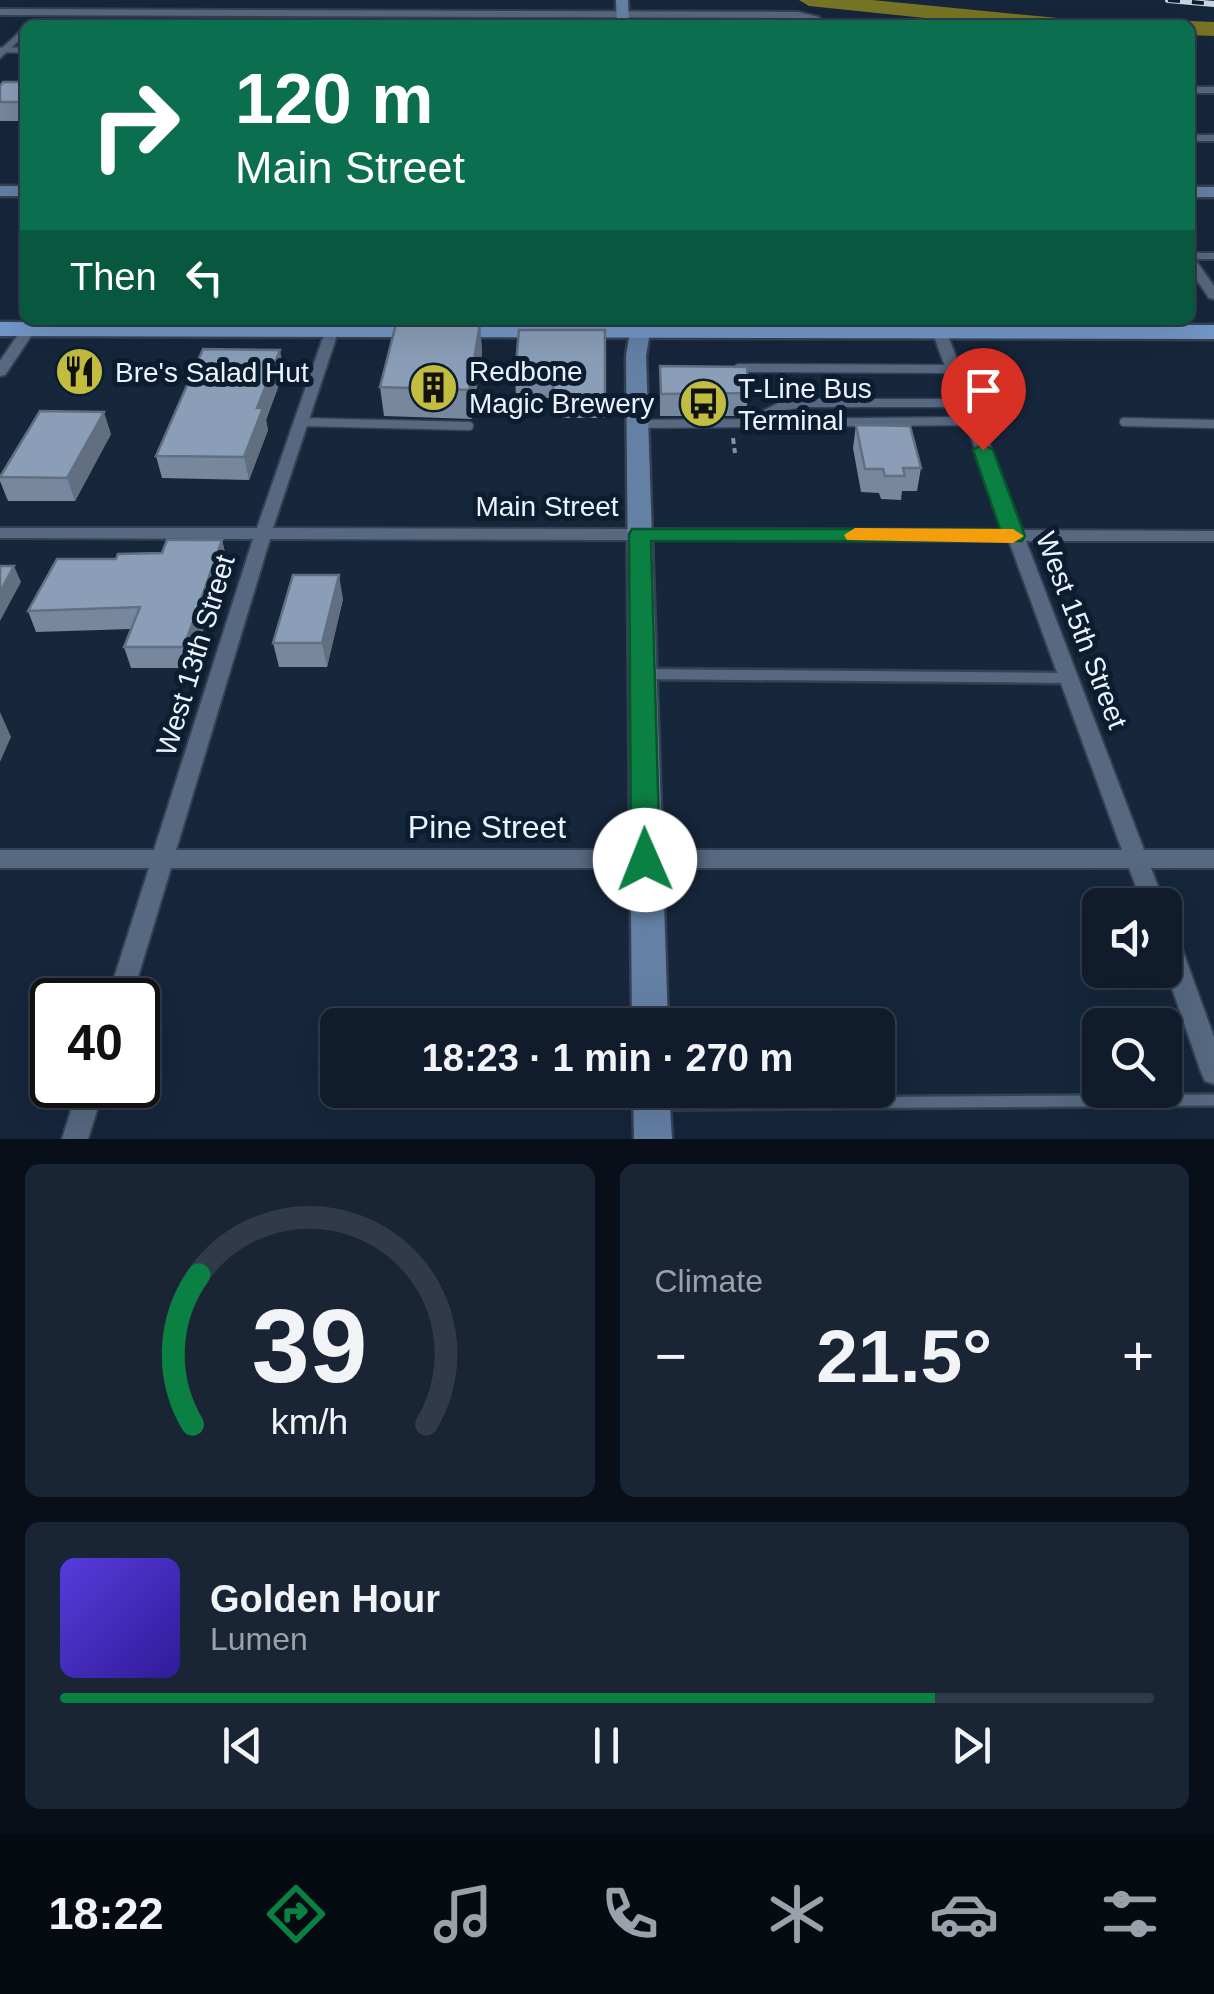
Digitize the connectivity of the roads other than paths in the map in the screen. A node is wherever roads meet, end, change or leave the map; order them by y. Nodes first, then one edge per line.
1 (54, 0) edge
2 (245, 0) edge
3 (428, 0) edge
4 (0, 12) edge
5 (42, 12) junction
6 (237, 12) junction
7 (432, 12) junction
8 (622, 12) edge
9 (34, 20) edge
10 (232, 20) edge
11 (430, 20) edge
12 (817, 20) edge
13 (1195, 266) edge
14 (1214, 295) edge
15 (26, 325) edge
16 (31, 325) edge
17 (92, 325) edge
18 (643, 325) edge
19 (937, 325) edge
20 (0, 329) edge
21 (332, 329) junction
22 (1214, 332) edge
23 (735, 368) edge
24 (953, 369) junction
25 (0, 372) edge
26 (969, 412) junction
27 (301, 422) junction
28 (1124, 422) dead end
29 (748, 423) junction
30 (638, 424) junction
31 (1214, 424) edge
32 (469, 426) dead end
33 (0, 533) edge
34 (264, 534) junction
35 (640, 534) junction
36 (1014, 536) junction
37 (1214, 536) edge
38 (642, 674) junction
39 (1068, 678) junction
40 (164, 857) junction
41 (0, 859) edge
42 (1138, 859) junction
43 (1214, 859) edge
44 (645, 860) junction
45 (1148, 888) edge
46 (126, 978) edge
47 (1182, 983) edge
48 (649, 1008) edge
49 (1214, 1072) edge
50 (1214, 1100) edge
51 (85, 1108) edge
52 (652, 1111) edge
53 (75, 1139) edge

1 - 5 street
2 - 6 street
3 - 7 street
4 - 5 street
5 - 6 street
5 - 9 street
6 - 7 street
6 - 10 street
7 - 8 street
7 - 11 street
8 - 12 street
13 - 14 street
15 - 20 main road
16 - 25 street
17 - 21 main road
18 - 19 main road
18 - 21 main road
18 - 30 street
19 - 22 main road
19 - 24 street, West 15th Street
21 - 27 street, West 13th Street
23 - 24 lane
24 - 26 street, West 15th Street
26 - 29 lane
26 - 29 lane
26 - 36 street, West 15th Street
27 - 32 lane
27 - 34 street, West 13th Street
28 - 31 lane
29 - 30 lane
30 - 35 street
33 - 34 street, Main Street
34 - 35 street, Main Street
34 - 40 street, West 13th Street
35 - 36 street, Main Street
35 - 38 street
36 - 37 street, Main Street
36 - 39 street, West 15th Street
38 - 39 lane
38 - 44 street
39 - 42 street, West 15th Street
40 - 41 street, Pine Street
40 - 44 street, Pine Street
40 - 46 street, West 13th Street
42 - 43 street, Pine Street
42 - 44 street, Pine Street
42 - 45 street, West 15th Street
44 - 48 street
47 - 49 street
50 - 52 lane
51 - 53 street

